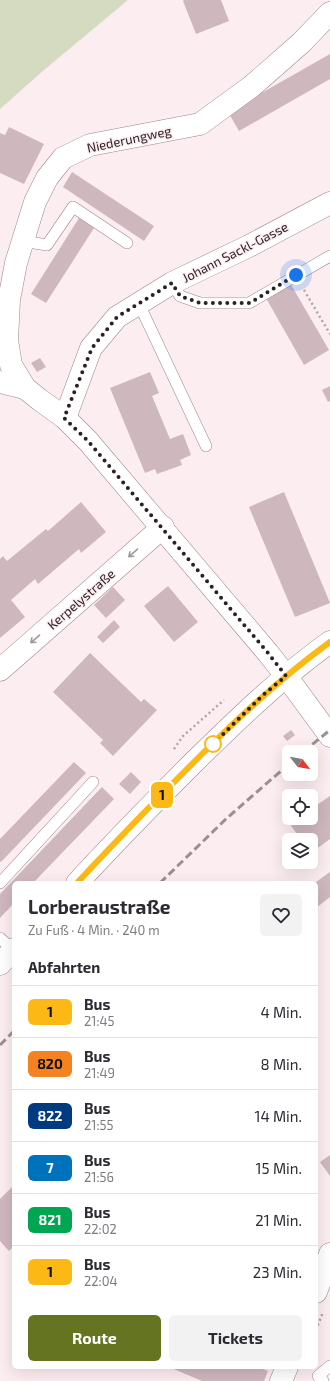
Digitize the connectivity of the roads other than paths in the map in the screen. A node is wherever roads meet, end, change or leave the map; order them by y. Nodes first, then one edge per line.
1 (330, 14) edge
2 (330, 203) edge
3 (22, 241) junction
4 (127, 243) dead end
5 (330, 256) edge
6 (172, 283) junction
7 (139, 304) junction
8 (0, 382) edge
9 (25, 388) junction
10 (64, 418) junction
11 (206, 446) dead end
12 (162, 527) junction
13 (330, 642) edge
14 (0, 670) edge
15 (286, 676) junction
16 (330, 736) edge
17 (93, 782) dead end
18 (79, 881) edge
19 (0, 883) edge
20 (330, 1254) edge
21 (318, 1287) edge
22 (330, 1366) edge
23 (286, 1369) edge
24 (281, 1381) edge
25 (323, 1381) edge

1 - 3 street, Niederungweg
2 - 6 street, Johann Sackl-Gasse
3 - 4 lane
3 - 9 street, Niederungweg
5 - 6 lane
6 - 7 street, Johann Sackl-Gasse
7 - 10 street, Johann Sackl-Gasse
7 - 11 lane
8 - 9 street, Niederungweg
9 - 10 street, Niederungweg
10 - 12 street, Niederungweg
12 -> 14 street, Kerpelystraße
12 - 15 street, Niederungweg
13 - 15 street
15 - 16 street, Niederungweg
15 - 18 street
17 - 19 lane
20 - 21 street
22 - 25 lane
23 - 24 street

